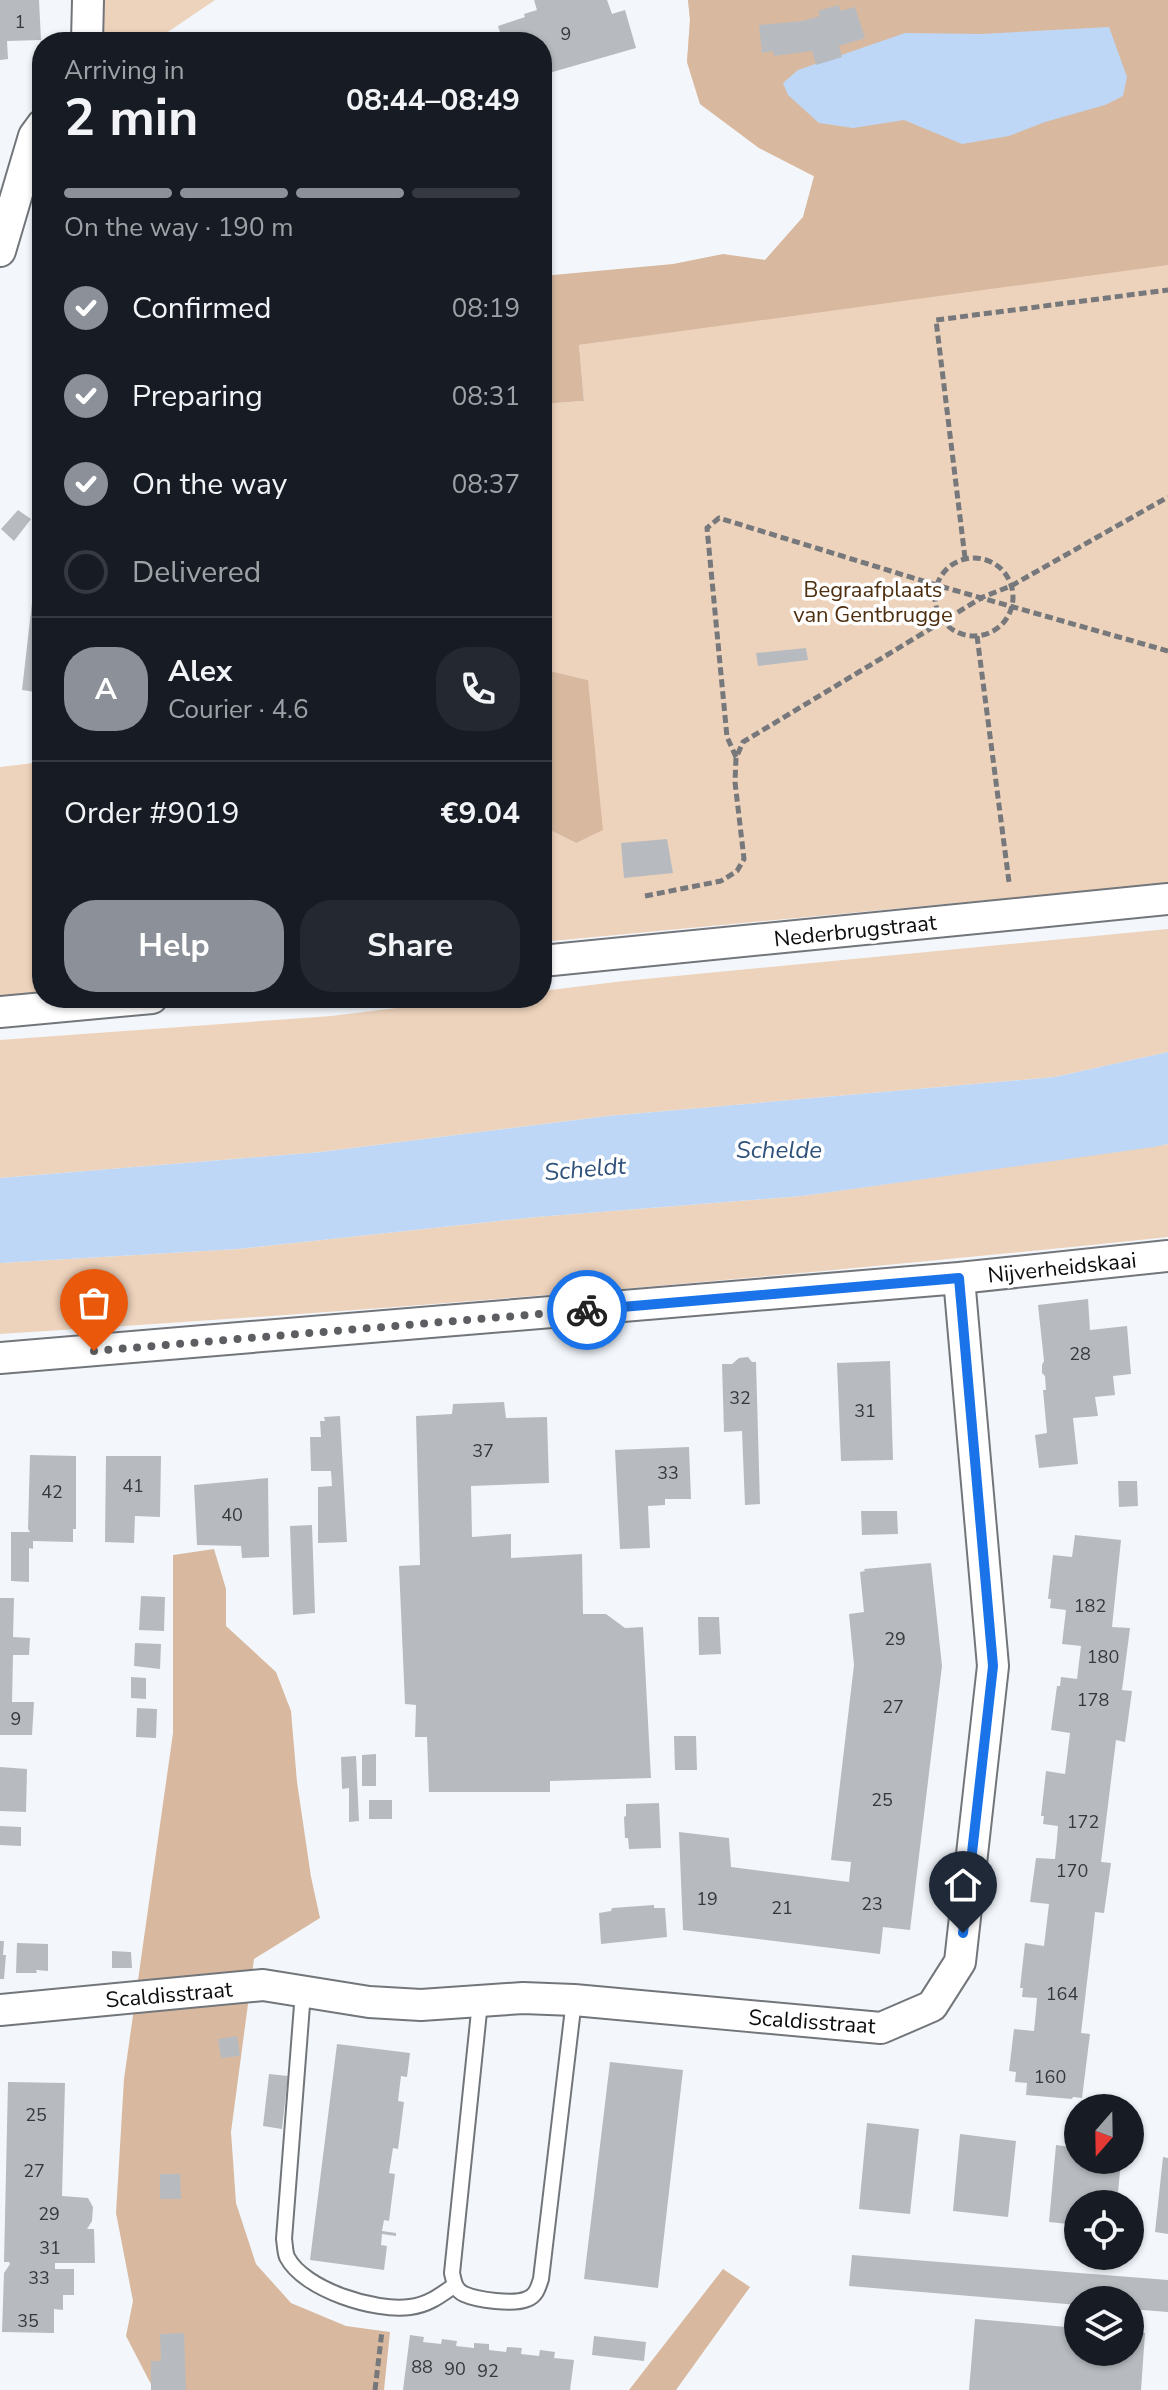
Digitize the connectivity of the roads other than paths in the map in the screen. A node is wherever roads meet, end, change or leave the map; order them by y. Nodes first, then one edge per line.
1 (88, 0) edge
2 (87, 32) edge
3 (32, 140) edge
4 (10, 184) edge
5 (0, 251) edge
6 (1168, 899) edge
7 (552, 960) edge
8 (43, 1008) edge
9 (0, 1012) edge
10 (1168, 1256) edge
11 (959, 1278) junction
12 (0, 1358) edge
13 (303, 1992) junction
14 (574, 2000) junction
15 (480, 2002) junction
16 (0, 2010) edge
17 (455, 2285) junction

1 - 2 street
3 - 4 street
4 - 5 street
6 - 7 street, Nederbrugstraat
8 - 9 street
10 - 11 street, Nijverheidskaai
11 - 12 street, Nijverheidskaai
11 - 14 street, Scaldisstraat
13 - 15 street, Scaldisstraat
13 - 16 street, Scaldisstraat
13 - 17 lane
14 - 15 street, Scaldisstraat
14 - 17 lane
15 - 17 lane

